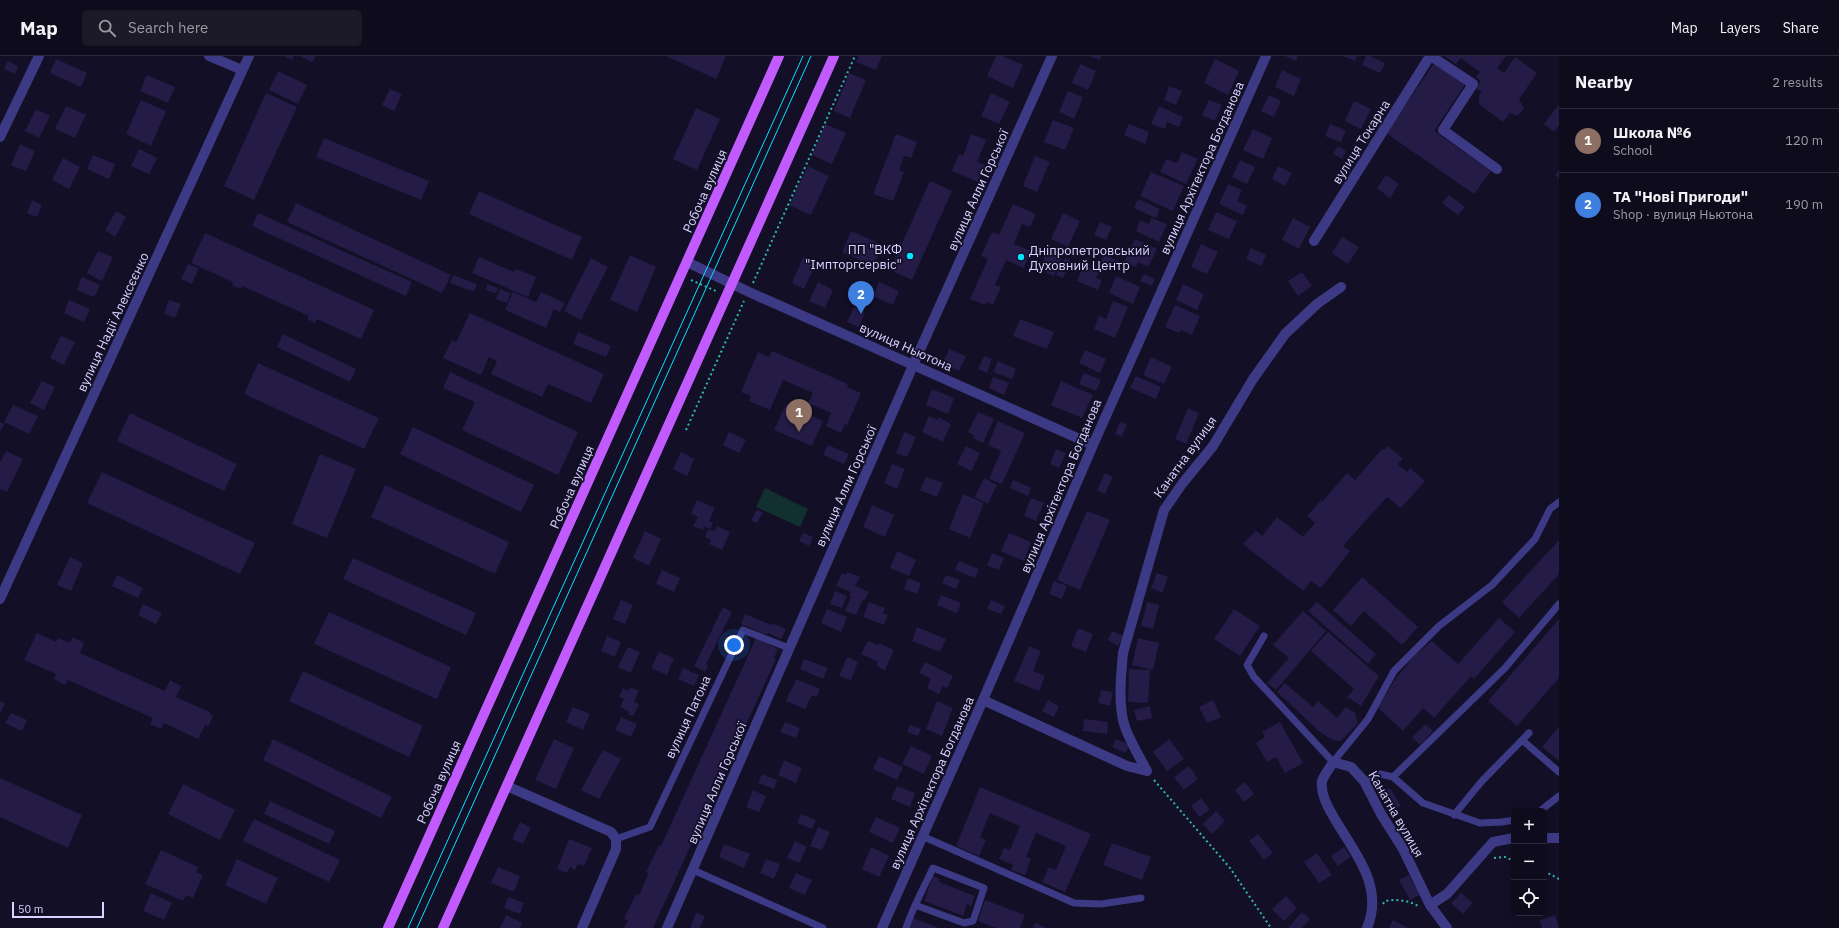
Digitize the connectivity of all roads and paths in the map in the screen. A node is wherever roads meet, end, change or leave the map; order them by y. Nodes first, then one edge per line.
1 (39, 56) edge
2 (208, 56) edge
3 (249, 56) edge
4 (780, 56) edge
5 (834, 56) edge
6 (855, 56) edge
7 (1052, 56) edge
8 (1266, 56) edge
9 (1430, 56) edge
10 (242, 70) junction
11 (0, 137) edge
12 (1497, 169) dead end
13 (1314, 241) dead end
14 (687, 262) junction
15 (681, 276) junction
16 (732, 284) junction
17 (1341, 287) dead end
18 (749, 292) junction
19 (726, 296) junction
20 (742, 304) junction
21 (914, 364) junction
22 (686, 430) dead end
23 (1093, 445) junction
24 (1559, 502) edge
25 (0, 599) edge
26 (1559, 604) edge
27 (1264, 636) dead end
28 (789, 648) junction
29 (983, 700) junction
30 (1529, 733) dead end
31 (1522, 740) junction
32 (1333, 762) junction
33 (1147, 771) junction
34 (1559, 772) edge
35 (1393, 777) junction
36 (1364, 781) junction
37 (507, 786) junction
38 (1559, 796) edge
39 (1544, 808) edge
40 (1454, 815) junction
41 (1511, 820) edge
42 (922, 836) junction
43 (1547, 838) edge
44 (1559, 838) edge
45 (616, 839) junction
46 (1511, 839) edge
47 (1511, 860) edge
48 (1475, 862) junction
49 (693, 870) junction
50 (1547, 873) edge
51 (1559, 879) edge
52 (1141, 898) dead end
53 (915, 905) junction
54 (1425, 906) junction
55 (1381, 907) dead end
56 (388, 928) edge
57 (443, 928) edge
58 (582, 928) edge
59 (667, 928) edge
60 (823, 928) edge
61 (882, 928) edge
62 (906, 928) edge
63 (1270, 928) edge
64 (1367, 928) edge
65 (1447, 928) edge

1 - 11 street
2 - 10 street
3 - 10 street, вулиця Надії Алексєєнко
4 - 14 main road, Робоча вулиця
5 - 16 main road
6 - 18 path
7 - 21 street, вулиця Алли Горської
8 - 23 street, вулиця Архітектора Богданова
9 - 12 street
9 - 13 street, вулиця Токарна
10 - 25 street, вулиця Надії Алексєєнко
14 - 15 main road, Робоча вулиця
14 - 16 street, вулиця Ньютона
15 - 19 path
15 - 56 main road, Робоча вулиця
16 - 18 street, вулиця Ньютона
16 - 19 main road
17 - 33 street, Канатна вулиця
18 - 20 path
18 - 21 street, вулиця Ньютона
19 - 20 path
19 - 37 main road
20 - 22 path
21 - 23 street, вулиця Ньютона
21 - 28 street, вулиця Алли Горської
23 - 29 street, вулиця Архітектора Богданова
24 - 32 lane
26 - 35 lane
27 - 32 lane
28 - 45 lane, вулиця Патона
28 - 49 street, вулиця Алли Горської
29 - 33 street
29 - 42 street, вулиця Архітектора Богданова
30 - 31 lane
31 - 34 lane
31 - 40 lane
32 - 36 street, Канатна вулиця
32 - 64 street
33 - 63 path
35 - 36 lane
35 - 40 lane
36 - 54 street, Канатна вулиця
37 - 45 street
37 - 57 main road
38 - 39 lane
40 - 41 lane
42 - 52 lane
42 - 61 street, вулиця Архітектора Богданова
43 - 44 street
45 - 58 street
46 - 48 street
47 - 48 path
48 - 54 street
49 - 59 street, вулиця Алли Горської
49 - 60 lane
50 - 51 path
53 - 53 lane
53 - 62 lane
54 - 55 path
54 - 65 street, Канатна вулиця

